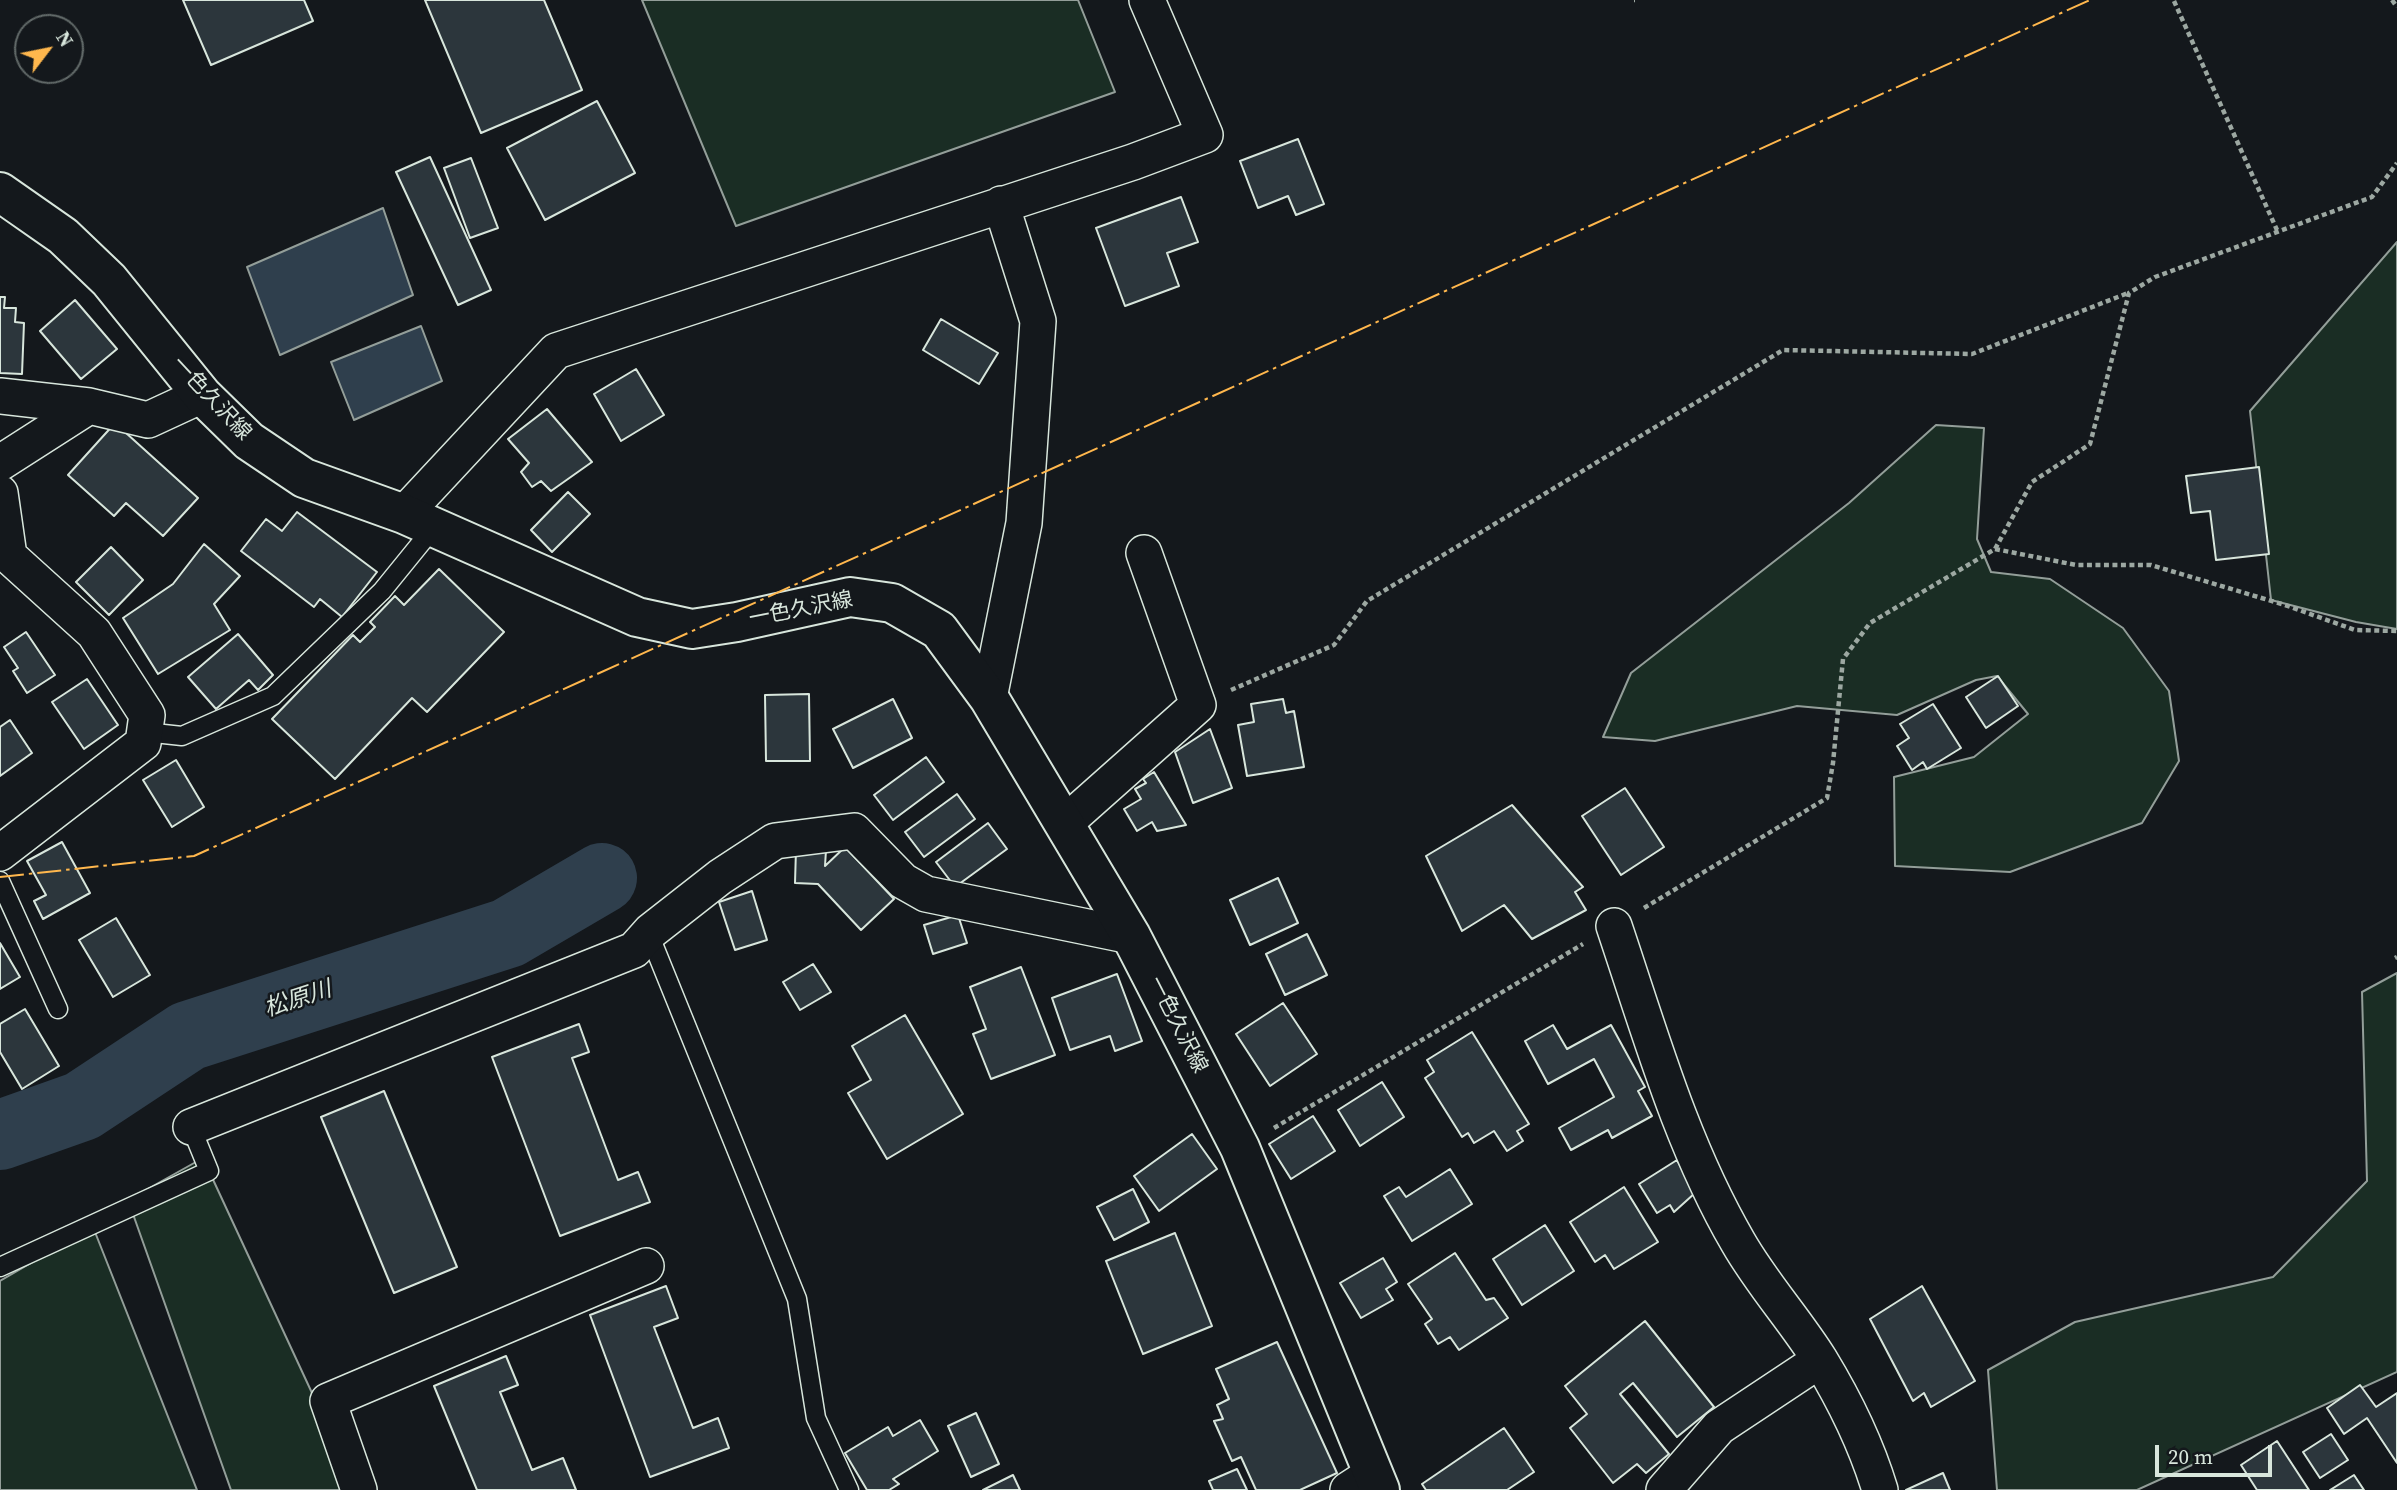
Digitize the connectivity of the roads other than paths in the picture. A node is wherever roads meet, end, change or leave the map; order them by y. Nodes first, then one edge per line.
1 (1147, 0) edge
2 (0, 192) edge
3 (1001, 204) junction
4 (202, 395) junction
5 (0, 396) edge
6 (89, 406) junction
7 (0, 463) edge
8 (0, 493) edge
9 (419, 520) junction
10 (1144, 553) dead end
11 (989, 698) junction
12 (145, 732) junction
13 (1064, 824) junction
14 (0, 853) edge
15 (0, 881) edge
16 (1614, 926) road end
17 (649, 934) junction
18 (1131, 936) junction
19 (58, 1009) dead end
20 (191, 1126) joint
21 (646, 1266) dead end
22 (0, 1267) edge
23 (1820, 1360) junction
24 (1367, 1485) edge
25 (359, 1490) edge
26 (849, 1490) edge
27 (1664, 1490) edge
28 (1880, 1490) edge

1 - 3 street
2 - 4 main road, 一色久沢線
3 - 9 street
3 - 11 street
4 - 6 street
4 - 9 main road, 一色久沢線
5 - 6 street
6 - 7 street
8 - 12 street
9 - 11 main road, 一色久沢線
9 - 12 lane
10 - 13 street
11 - 13 main road, 一色久沢線
12 - 14 street
13 - 18 main road, 一色久沢線
15 - 19 lane
16 - 23 street
17 - 18 street
17 - 20 street
17 - 26 lane
18 - 24 main road, 一色久沢線
20 - 22 lane
21 - 25 street
23 - 27 street
23 - 28 street

